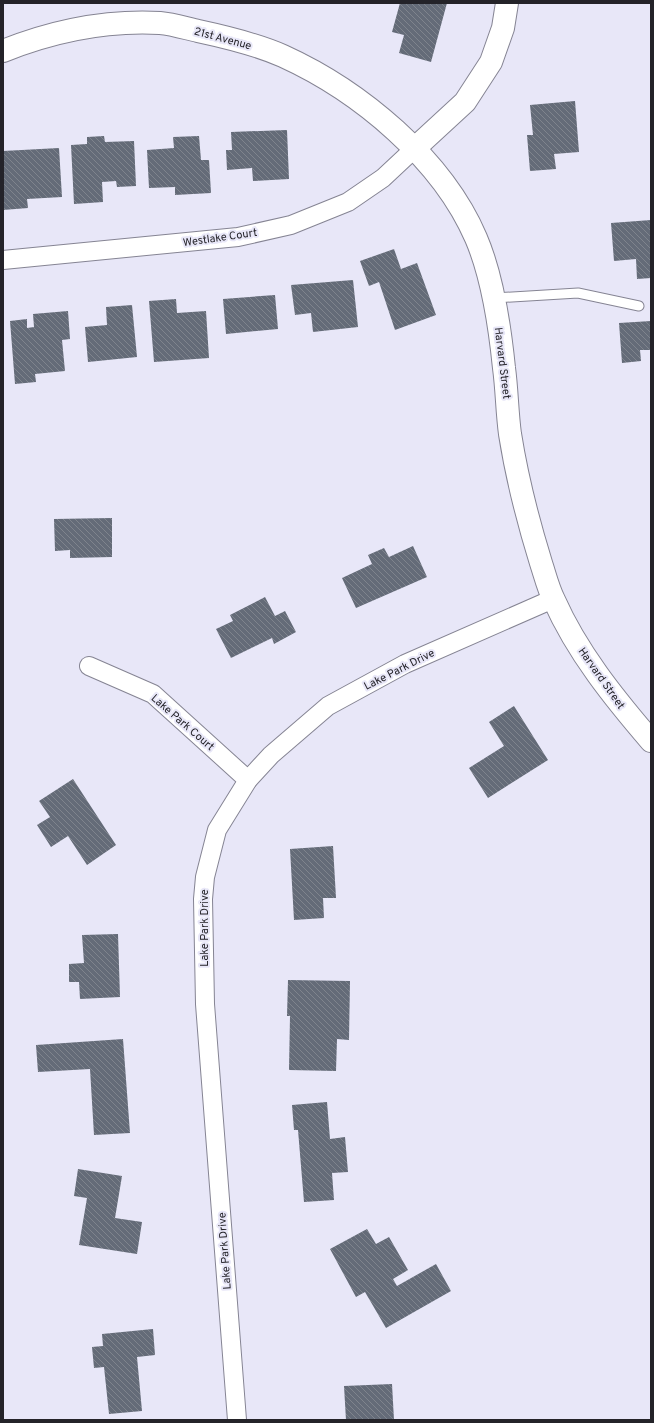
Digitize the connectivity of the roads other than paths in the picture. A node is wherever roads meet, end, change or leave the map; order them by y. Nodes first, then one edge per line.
1 (507, 3) edge
2 (3, 51) edge
3 (414, 149) junction
4 (3, 260) edge
5 (494, 298) junction
6 (638, 306) dead end
7 (553, 599) junction
8 (89, 666) dead end
9 (651, 741) edge
10 (248, 780) junction
11 (237, 1420) edge

1 - 3 street
2 - 3 street, 21st Avenue
3 - 4 street, Westlake Court
3 - 5 street, Harvard Street
5 - 6 lane
5 - 7 street, Harvard Street
7 - 9 street, Harvard Street
7 - 10 street, Lake Park Drive
8 - 10 street, Lake Park Court
10 - 11 street, Lake Park Drive

